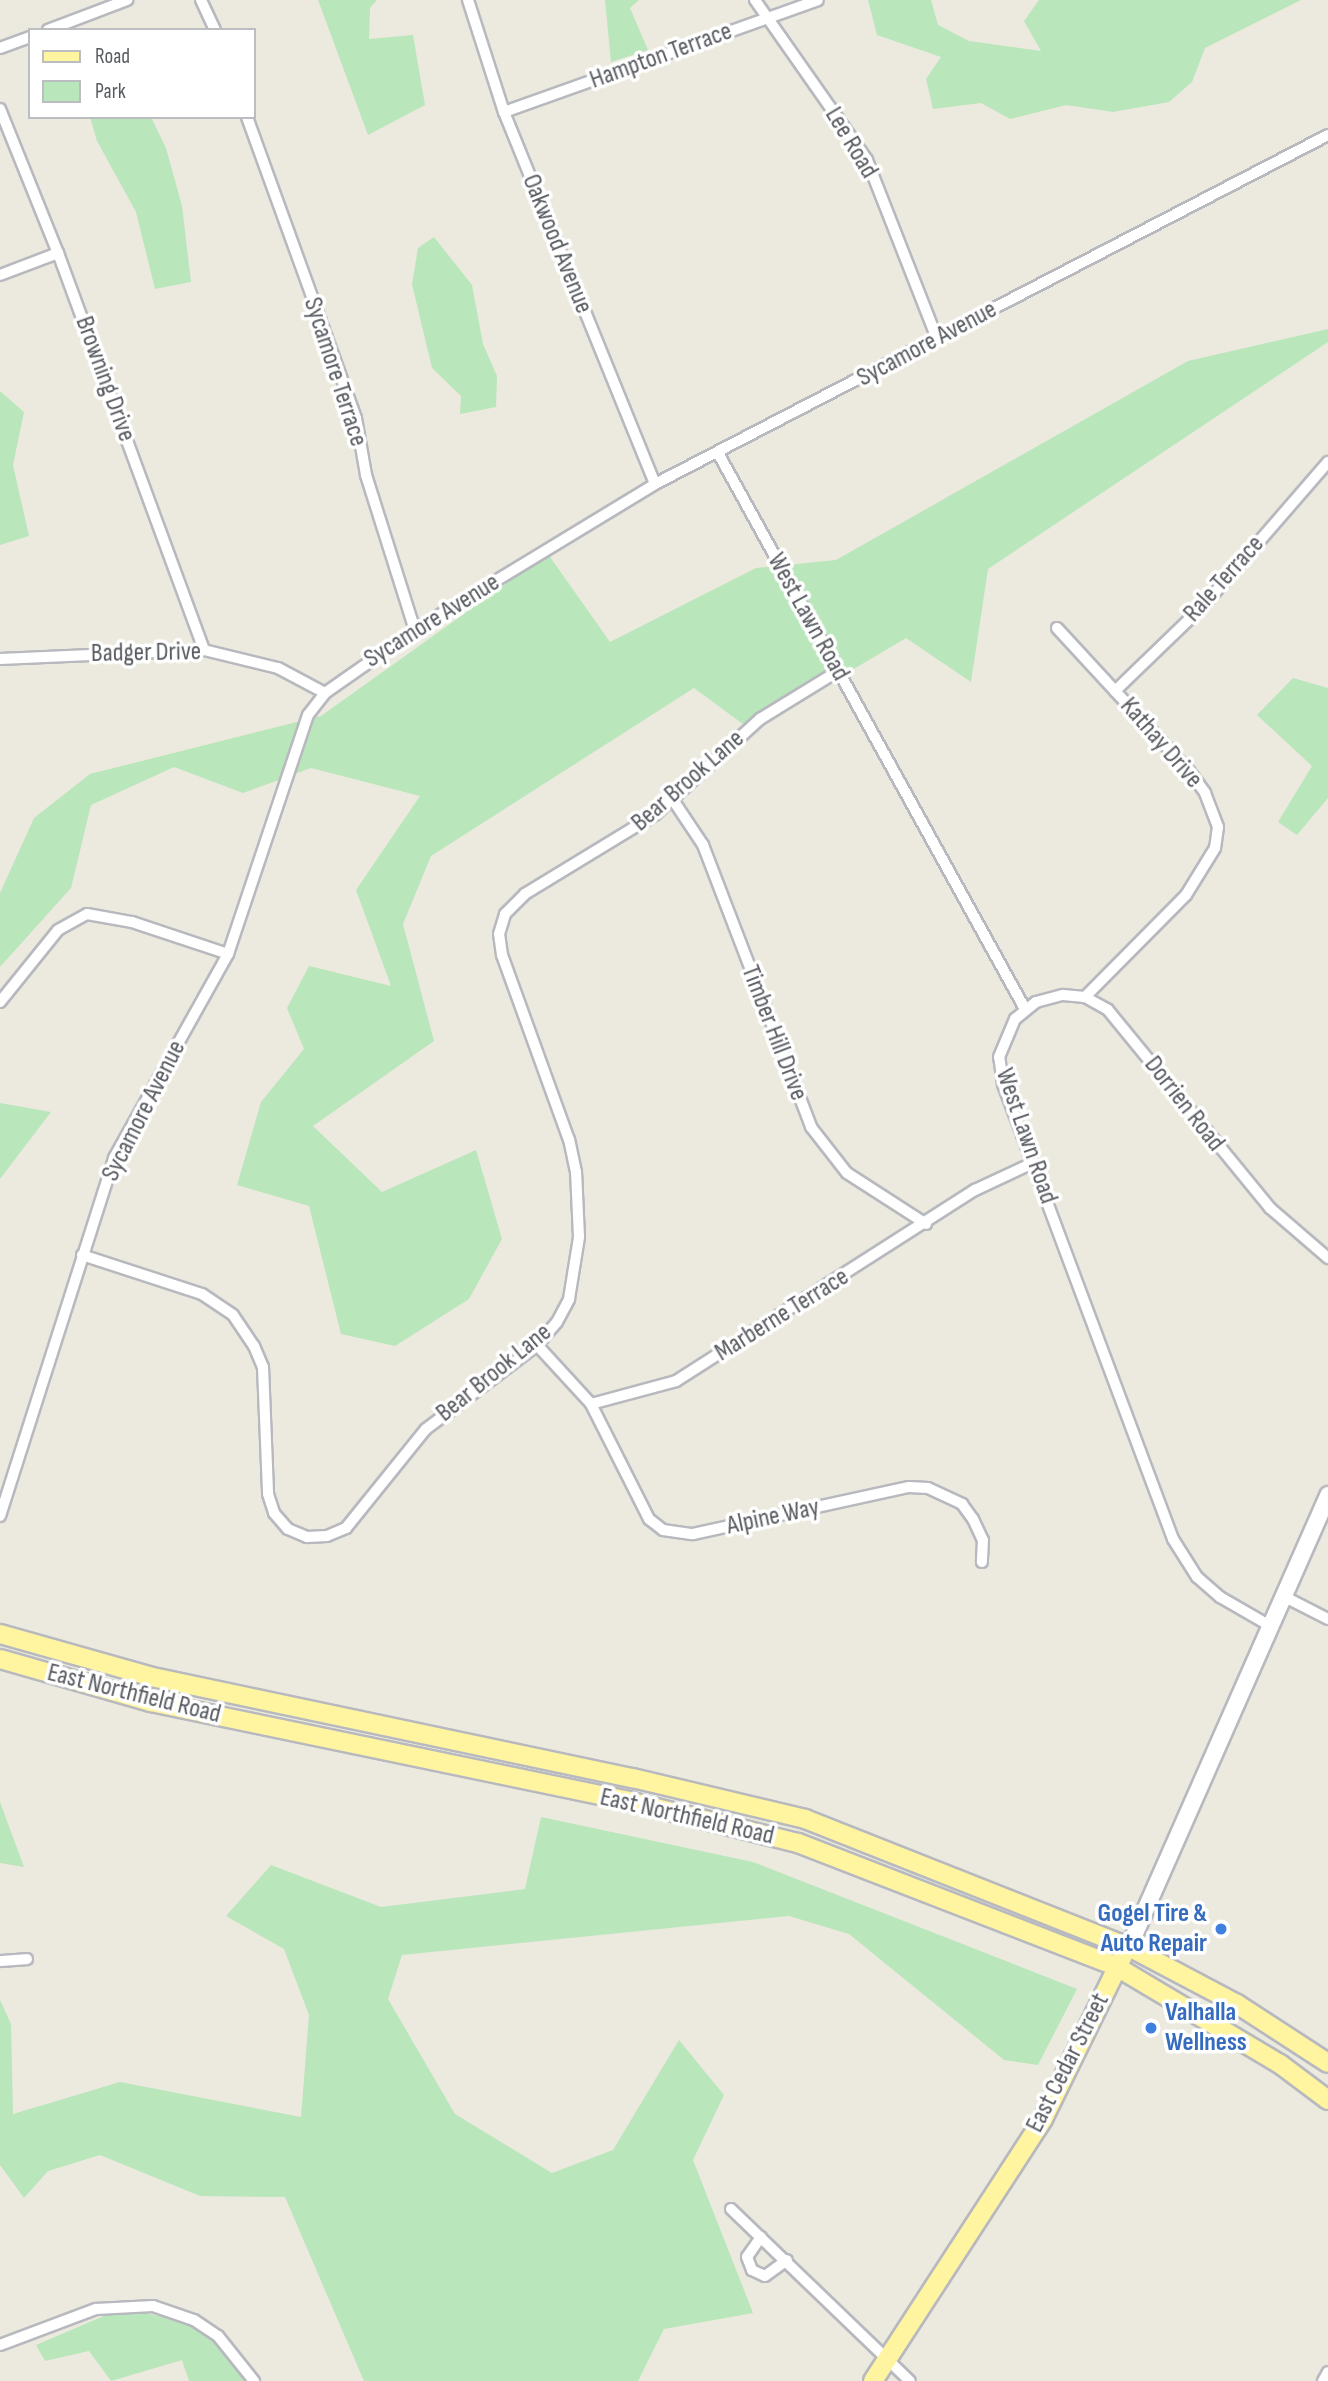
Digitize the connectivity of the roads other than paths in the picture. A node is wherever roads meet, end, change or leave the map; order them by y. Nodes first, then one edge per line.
1 (127, 0) edge
2 (201, 0) edge
3 (468, 0) edge
4 (755, 0) edge
5 (818, 0) edge
6 (768, 19) junction
7 (53, 28) edge
8 (214, 28) edge
9 (28, 38) edge
10 (0, 48) edge
11 (0, 109) edge
12 (504, 112) junction
13 (248, 119) edge
14 (1328, 135) edge
15 (58, 253) junction
16 (0, 275) edge
17 (937, 339) junction
18 (718, 453) junction
19 (1328, 462) edge
20 (655, 484) junction
21 (1057, 628) dead end
22 (415, 630) junction
23 (204, 650) junction
24 (0, 659) edge
25 (838, 671) junction
26 (1115, 691) junction
27 (325, 693) junction
28 (673, 800) junction
29 (228, 954) junction
30 (1085, 997) junction
31 (0, 1002) edge
32 (1025, 1009) junction
33 (1033, 1163) junction
34 (926, 1224) junction
35 (82, 1255) junction
36 (1328, 1258) edge
37 (537, 1345) junction
38 (591, 1404) junction
39 (1328, 1495) edge
40 (0, 1516) edge
41 (982, 1562) dead end
42 (1284, 1597) junction
43 (1328, 1619) edge
44 (1272, 1627) junction
45 (0, 1633) edge
46 (0, 1659) edge
47 (157, 1678) junction
48 (151, 1702) junction
49 (355, 1722) junction
50 (353, 1746) junction
51 (561, 1764) junction
52 (556, 1788) junction
53 (761, 1809) junction
54 (756, 1832) junction
55 (1129, 1947) junction
56 (27, 1958) dead end
57 (0, 1961) edge
58 (1117, 1967) junction
59 (1328, 2063) edge
60 (1320, 2087) edge
61 (1328, 2100) edge
62 (731, 2209) dead end
63 (761, 2237) junction
64 (787, 2260) junction
65 (0, 2345) edge
66 (887, 2360) junction
67 (1328, 2372) edge
68 (254, 2381) edge
69 (873, 2381) edge
70 (911, 2381) edge
71 (1323, 2381) edge

1 - 7 street
2 - 8 street
3 - 12 street, Oakwood Avenue
4 - 6 street, Lee Road
5 - 6 street, Hampton Terrace
6 - 12 street, Hampton Terrace
6 - 17 street, Lee Road
9 - 10 street
11 - 15 street, Browning Drive
12 - 20 street, Oakwood Avenue
13 - 22 street, Sycamore Terrace
14 - 17 street, Sycamore Avenue
15 - 16 street
15 - 23 street, Browning Drive
17 - 18 street, Sycamore Avenue
18 - 20 street, Sycamore Avenue
18 - 25 street, West Lawn Road
19 - 26 street, Rale Terrace
20 - 22 street, Sycamore Avenue
21 - 26 street, Kathay Drive
22 - 27 street, Sycamore Avenue
23 - 24 street, Badger Drive
23 - 27 street, Badger Drive
25 - 28 street, Bear Brook Lane
25 - 32 street, West Lawn Road
26 - 30 street, Kathay Drive
27 - 29 street, Sycamore Avenue
28 - 34 street, Timber Hill Drive
28 - 37 street, Bear Brook Lane
29 - 31 street
29 - 35 street, Sycamore Avenue
30 - 32 street
30 - 36 street, Dorrien Road
32 - 33 street, West Lawn Road
33 - 34 street, Marberne Terrace
33 - 44 street, West Lawn Road
34 - 38 street, Marberne Terrace
35 - 37 street, Bear Brook Lane
35 - 40 street, Sycamore Avenue
37 - 38 street
38 - 41 street, Alpine Way
39 - 42 main road, East Cedar Street
42 - 43 street
42 - 44 main road, East Cedar Street
44 - 55 main road, East Cedar Street
45 - 47 main road, East Northfield Road
46 - 48 main road, East Northfield Road
47 - 48 main road
47 - 49 main road, East Northfield Road
48 - 50 main road, East Northfield Road
49 - 50 main road
49 - 51 main road, East Northfield Road
50 - 52 main road, East Northfield Road
51 - 52 main road
51 - 53 main road, East Northfield Road
52 - 54 main road, East Northfield Road
53 - 54 main road
53 - 55 main road, East Northfield Road
54 - 58 main road, East Northfield Road
55 - 58 main road, East Cedar Street
55 - 59 main road, East Northfield Road
56 - 57 street
58 - 60 main road, East Northfield Road
58 - 66 main road, East Cedar Street
60 - 61 main road, East Northfield Road
62 - 63 street
63 - 64 street
63 - 64 street
64 - 66 street
65 - 68 street
66 - 69 main road, East Cedar Street
66 - 70 street
67 - 71 street

